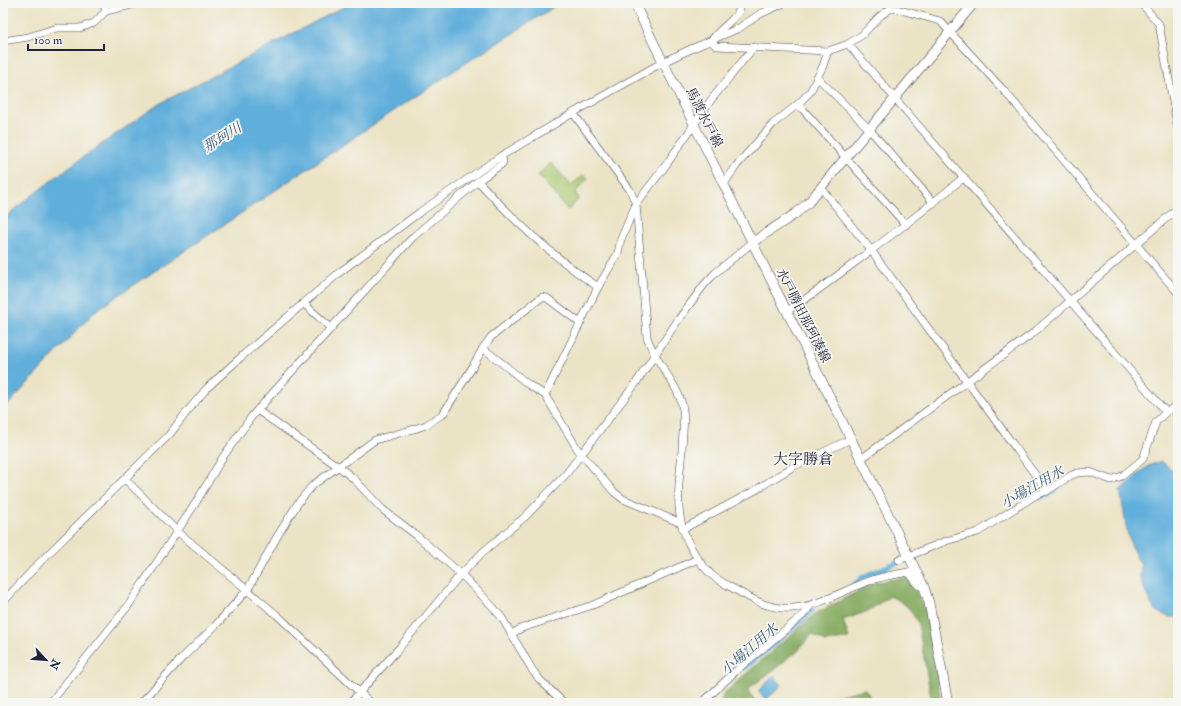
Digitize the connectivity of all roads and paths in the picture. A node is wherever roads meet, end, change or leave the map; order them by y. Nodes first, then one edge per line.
1 (103, 3) edge
2 (140, 3) edge
3 (634, 3) edge
4 (784, 3) edge
5 (974, 3) edge
6 (1141, 3) edge
7 (106, 11) junction
8 (739, 11) dead end
9 (950, 33) junction
10 (3, 41) edge
11 (711, 41) junction
12 (848, 44) junction
13 (754, 48) junction
14 (828, 51) junction
15 (664, 62) junction
16 (817, 77) junction
17 (895, 98) junction
18 (798, 104) junction
19 (573, 113) junction
20 (694, 124) junction
21 (869, 129) junction
22 (1178, 130) edge
23 (501, 156) junction
24 (846, 157) junction
25 (964, 177) junction
26 (478, 181) junction
27 (724, 184) junction
28 (820, 188) junction
29 (934, 203) junction
30 (636, 204) junction
31 (1178, 208) edge
32 (906, 225) junction
33 (753, 242) junction
34 (1136, 244) junction
35 (871, 250) junction
36 (598, 287) junction
37 (1178, 293) edge
38 (1071, 301) junction
39 (303, 303) junction
40 (787, 311) junction
41 (580, 323) junction
42 (331, 328) junction
43 (483, 348) junction
44 (655, 356) junction
45 (967, 382) junction
46 (545, 395) junction
47 (1178, 405) edge
48 (257, 410) junction
49 (1166, 412) junction
50 (851, 439) junction
51 (582, 454) junction
52 (861, 459) junction
53 (339, 467) junction
54 (124, 479) junction
55 (1047, 491) junction
56 (682, 526) junction
57 (177, 531) junction
58 (909, 556) junction
59 (698, 558) junction
60 (899, 560) dead end
61 (461, 574) junction
62 (924, 587) junction
63 (248, 589) junction
64 (3, 602) edge
65 (810, 606) junction
66 (511, 634) junction
67 (360, 693) junction
68 (50, 703) edge
69 (140, 703) edge
70 (350, 703) edge
71 (371, 703) edge
72 (564, 703) edge
73 (702, 703) edge
74 (948, 703) edge

1 - 7 street
2 - 7 street
3 - 15 main road, 馬渡水戸線
4 - 11 street
5 - 9 main road
6 - 22 street
7 - 10 street
8 - 11 street
9 - 12 street
9 - 17 main road
9 - 34 street
11 - 13 street
11 - 15 street
12 - 14 street
12 - 17 street
13 - 14 street
13 - 20 street
14 - 16 street
15 - 19 street
15 - 20 main road, 馬渡水戸線
16 - 18 street
16 - 21 street
17 - 21 main road
17 - 25 street
18 - 24 street
18 - 27 street
19 - 23 street
19 - 30 street
20 - 27 main road, 馬渡水戸線
20 - 30 street
21 - 24 main road
21 - 29 street
23 - 26 street
23 - 39 street
24 - 28 main road
24 - 32 street
25 - 29 street
25 - 38 street
26 - 36 street
26 - 42 street
27 - 33 main road, 馬渡水戸線
28 - 33 main road
28 - 35 street
29 - 32 street
30 - 36 street
30 - 44 street
31 - 34 street
32 - 35 street
33 - 40 main road, 水戸勝田那珂湊線
33 - 44 street
34 - 37 street
34 - 38 street
35 - 40 street
35 - 45 street
36 - 41 street
38 - 45 street
38 - 49 street
39 - 42 street
39 - 54 street
40 - 50 main road, 水戸勝田那珂湊線
41 - 43 street
41 - 46 street
42 - 48 street
43 - 46 street
43 - 53 street
44 - 51 street
44 - 56 street
45 - 52 street
45 - 55 street
46 - 51 street
47 - 49 street
48 - 53 street
48 - 57 street
49 - 55 street
50 - 52 main road, 水戸勝田那珂湊線
50 - 56 street
51 - 56 street
51 - 61 street
52 - 58 main road, 水戸勝田那珂湊線
53 - 61 street
53 - 63 street
54 - 57 street
54 - 64 street
55 - 58 street
56 - 59 street
57 - 63 street
57 - 68 street
58 - 60 street
58 - 62 main road, 水戸勝田那珂湊線
59 - 65 street
59 - 66 street
61 - 66 street
61 - 67 street
62 - 65 street
62 - 74 main road, 水戸勝田那珂湊線
63 - 67 street
63 - 69 street
65 - 73 street
66 - 72 street
67 - 70 street
67 - 71 street

